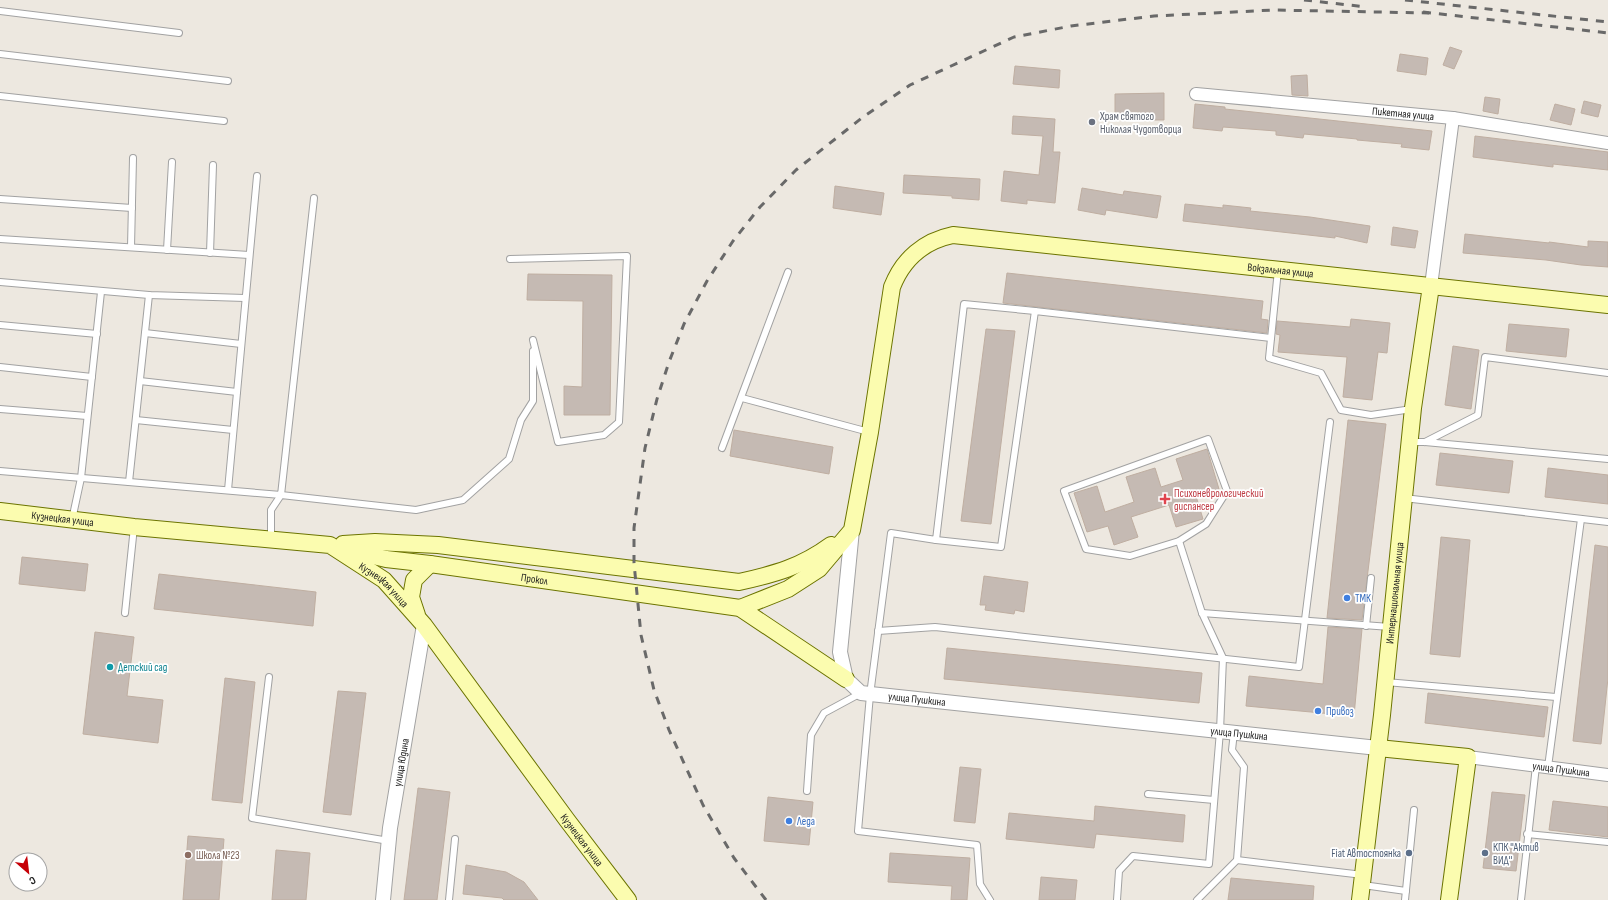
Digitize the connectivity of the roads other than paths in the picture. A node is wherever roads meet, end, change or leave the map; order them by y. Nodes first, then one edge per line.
1 (0, 11) edge
2 (179, 33) dead end
3 (0, 54) edge
4 (228, 81) dead end
5 (1196, 94) dead end
6 (0, 96) edge
7 (1453, 118) junction
8 (224, 121) dead end
9 (1608, 143) edge
10 (134, 158) dead end
11 (172, 162) dead end
12 (213, 165) dead end
13 (257, 176) dead end
14 (314, 198) dead end
15 (0, 199) edge
16 (132, 208) junction
17 (0, 239) edge
18 (131, 247) junction
19 (167, 250) junction
20 (210, 253) junction
21 (249, 255) junction
22 (510, 259) dead end
23 (1278, 269) junction
24 (788, 272) dead end
25 (0, 282) edge
26 (1431, 286) junction
27 (101, 292) junction
28 (149, 295) junction
29 (246, 298) junction
30 (1608, 305) edge
31 (1035, 311) junction
32 (0, 325) edge
33 (145, 333) junction
34 (97, 334) junction
35 (1271, 338) junction
36 (241, 344) junction
37 (0, 367) edge
38 (1608, 373) edge
39 (92, 377) junction
40 (140, 381) junction
41 (237, 392) junction
42 (742, 398) junction
43 (1413, 408) junction
44 (0, 409) edge
45 (87, 416) junction
46 (136, 420) junction
47 (1330, 422) dead end
48 (233, 430) junction
49 (870, 432) junction
50 (1417, 442) junction
51 (722, 448) dead end
52 (1608, 459) edge
53 (0, 471) edge
54 (81, 478) junction
55 (129, 482) junction
56 (228, 490) junction
57 (282, 495) junction
58 (1404, 498) junction
59 (0, 511) edge
60 (1581, 518) junction
61 (72, 520) junction
62 (1608, 522) edge
63 (134, 527) junction
64 (852, 530) junction
65 (271, 540) junction
66 (936, 540) junction
67 (1178, 541) junction
68 (330, 545) junction
69 (430, 564) junction
70 (1371, 578) dead end
71 (740, 608) junction
72 (125, 613) dead end
73 (1202, 613) junction
74 (1304, 621) junction
75 (421, 622) junction
76 (1366, 626) junction
77 (1391, 627) junction
78 (878, 631) junction
79 (1223, 658) junction
80 (269, 677) dead end
81 (846, 679) junction
82 (1385, 682) junction
83 (865, 694) junction
84 (1556, 697) junction
85 (1220, 731) junction
86 (1234, 732) junction
87 (1378, 748) junction
88 (1468, 757) junction
89 (1542, 766) junction
90 (1608, 775) edge
91 (807, 791) dead end
92 (1148, 794) dead end
93 (1214, 800) junction
94 (1414, 810) dead end
95 (1528, 834) junction
96 (455, 839) dead end
97 (388, 841) junction
98 (1608, 842) edge
99 (1237, 860) junction
100 (1361, 887) edge
101 (1406, 891) junction
102 (383, 900) edge
103 (449, 900) edge
104 (628, 900) edge
105 (990, 900) edge
106 (1116, 900) edge
107 (1197, 900) edge
108 (1405, 900) edge
109 (1449, 900) edge
110 (1521, 900) edge

1 - 2 lane
3 - 4 lane
5 - 7 street, Пикетная улица
6 - 8 lane
7 - 9 street, Пикетная улица
7 - 26 street
10 - 16 lane
11 - 19 lane
12 - 20 lane
13 - 21 lane
14 - 57 lane
15 - 16 lane
16 - 18 lane
17 - 18 lane
18 - 19 lane
19 - 20 lane
20 - 21 lane
21 - 29 lane
22 - 57 lane
23 - 26 main road, Вокзальная улица
23 - 35 lane
23 - 49 main road, Вокзальная улица
24 - 42 lane
25 - 27 lane
26 - 30 main road, Вокзальная улица
26 - 43 main road, Интернациональная улица
27 - 28 lane
27 - 34 lane
28 - 29 lane
28 - 33 lane
29 - 36 lane
31 - 35 lane
31 - 66 lane
31 - 66 lane
32 - 34 lane
33 - 36 lane
33 - 40 lane
34 - 39 lane
35 - 43 lane
36 - 41 lane
37 - 39 lane
38 - 50 lane
39 - 45 lane
40 - 41 lane
40 - 46 lane
41 - 48 lane
42 - 49 lane
42 - 51 lane
43 - 50 main road, Интернациональная улица
44 - 45 lane
45 - 54 lane
46 - 48 lane
46 - 55 lane
47 - 74 lane
48 - 56 lane
49 - 64 main road
50 - 52 lane
50 - 58 main road, Интернациональная улица
53 - 54 lane
54 - 55 lane
54 - 61 lane
55 - 56 lane
56 - 57 lane
57 - 65 lane
58 - 60 lane
58 - 77 main road, Интернациональная улица
59 - 61 main road, Кузнецкая улица
60 - 62 lane
60 - 84 lane
61 - 63 main road, Кузнецкая улица
63 - 65 main road, Кузнецкая улица
63 - 72 lane
64 - 68 main road
64 - 71 main road
64 - 81 street
65 - 68 main road, Кузнецкая улица
66 - 78 lane
67 - 67 lane
67 - 73 lane
68 - 69 main road, Прокол
68 - 75 main road, Кузнецкая улица
69 - 71 main road, Прокол
69 - 75 main road
70 - 76 lane
71 - 81 main road
73 - 74 lane
73 - 79 lane
74 - 76 lane
74 - 79 lane
75 - 97 street, улица Юдина
75 - 104 main road, Кузнецкая улица
76 - 77 lane
77 - 82 main road, Интернациональная улица
78 - 79 lane
78 - 83 lane
79 - 85 lane
80 - 97 lane
81 - 83 street
82 - 84 lane
82 - 87 main road, Интернациональная улица
83 - 85 street, улица Пушкина
83 - 91 lane
83 - 105 lane
84 - 89 lane
85 - 86 street, улица Пушкина
85 - 93 lane
86 - 87 street, улица Пушкина
86 - 99 lane
87 - 88 main road, улица Пушкина
87 - 100 main road, Интернациональная улица
88 - 89 street, улица Пушкина
88 - 109 main road
89 - 90 street, улица Пушкина
89 - 95 lane
92 - 93 lane
93 - 106 lane
94 - 101 lane
95 - 98 lane
95 - 110 lane
96 - 103 lane
97 - 102 street, улица Юдина
99 - 100 lane
99 - 107 lane
100 - 101 lane
101 - 108 lane

